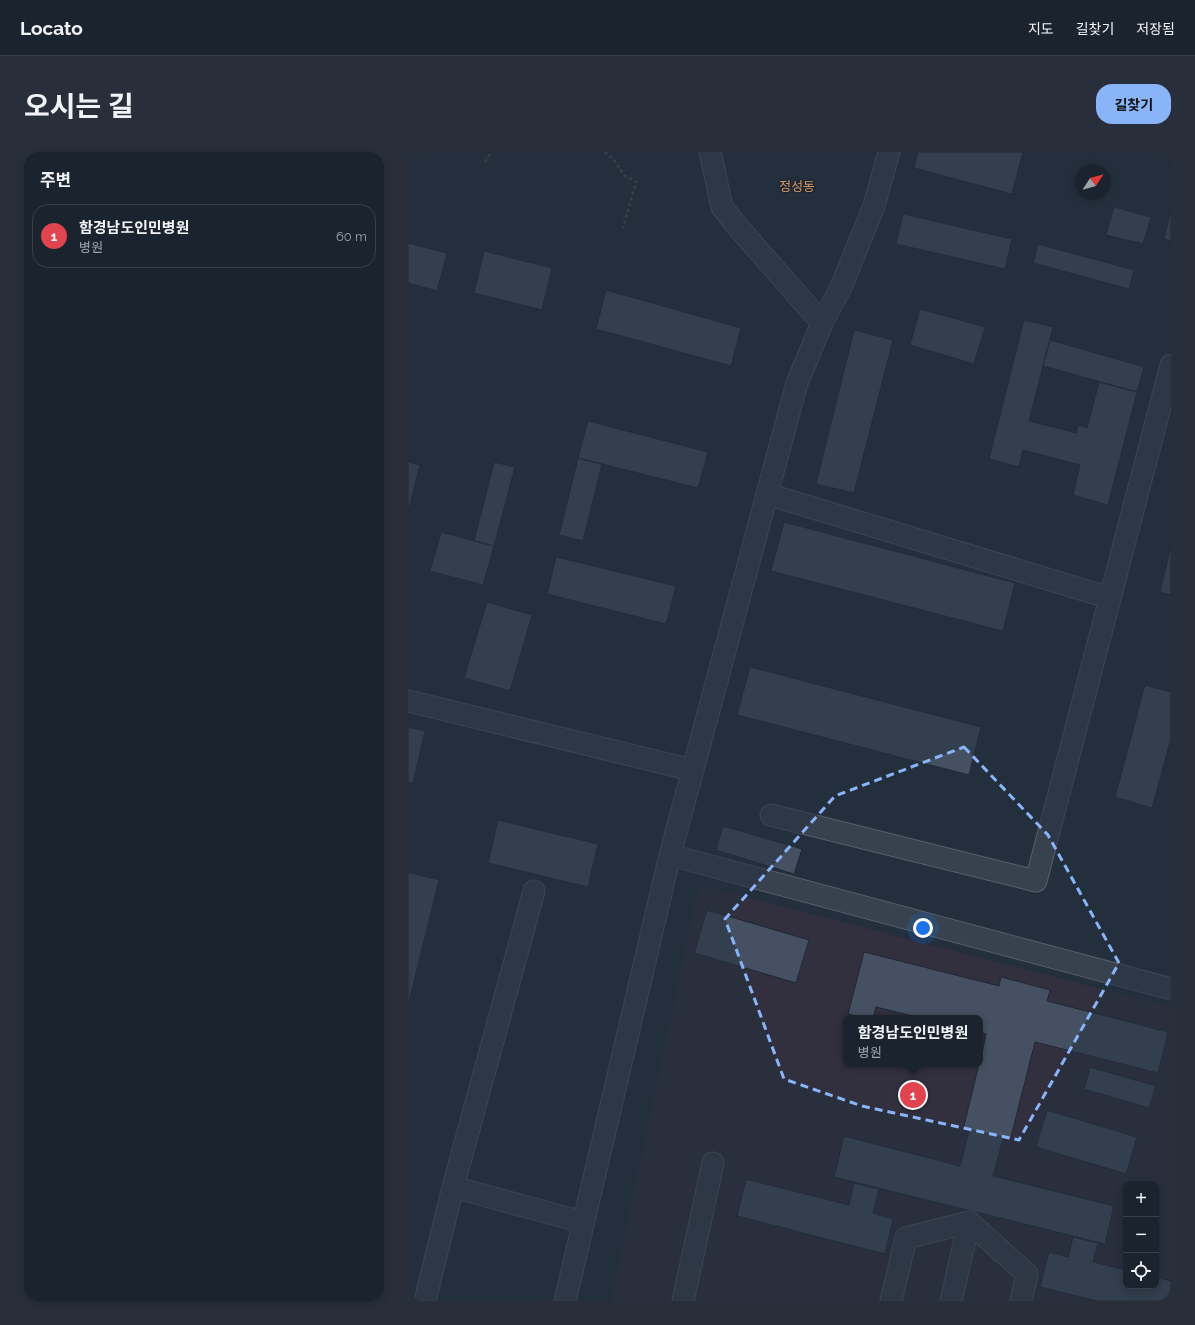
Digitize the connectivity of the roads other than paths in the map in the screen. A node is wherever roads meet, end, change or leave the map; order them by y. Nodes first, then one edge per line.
1 (710, 152) edge
2 (889, 152) edge
3 (822, 323) junction
4 (1171, 366) edge
5 (767, 494) junction
6 (1110, 598) junction
7 (408, 701) edge
8 (692, 770) junction
9 (771, 815) dead end
10 (670, 855) junction
11 (534, 891) dead end
12 (1171, 989) edge
13 (713, 1163) dead end
14 (453, 1187) junction
15 (583, 1222) junction
16 (969, 1222) junction
17 (425, 1301) edge
18 (565, 1301) edge
19 (682, 1301) edge
20 (891, 1301) edge
21 (951, 1301) edge
22 (1021, 1301) edge

1 - 3 street
2 - 3 street
3 - 5 street
4 - 6 street
5 - 6 street
5 - 8 street
6 - 9 street
7 - 8 street
8 - 10 street
10 - 12 street
10 - 15 street
11 - 14 street
13 - 19 street
14 - 15 street
14 - 17 street
15 - 18 street
16 - 20 street
16 - 21 street
16 - 22 street

